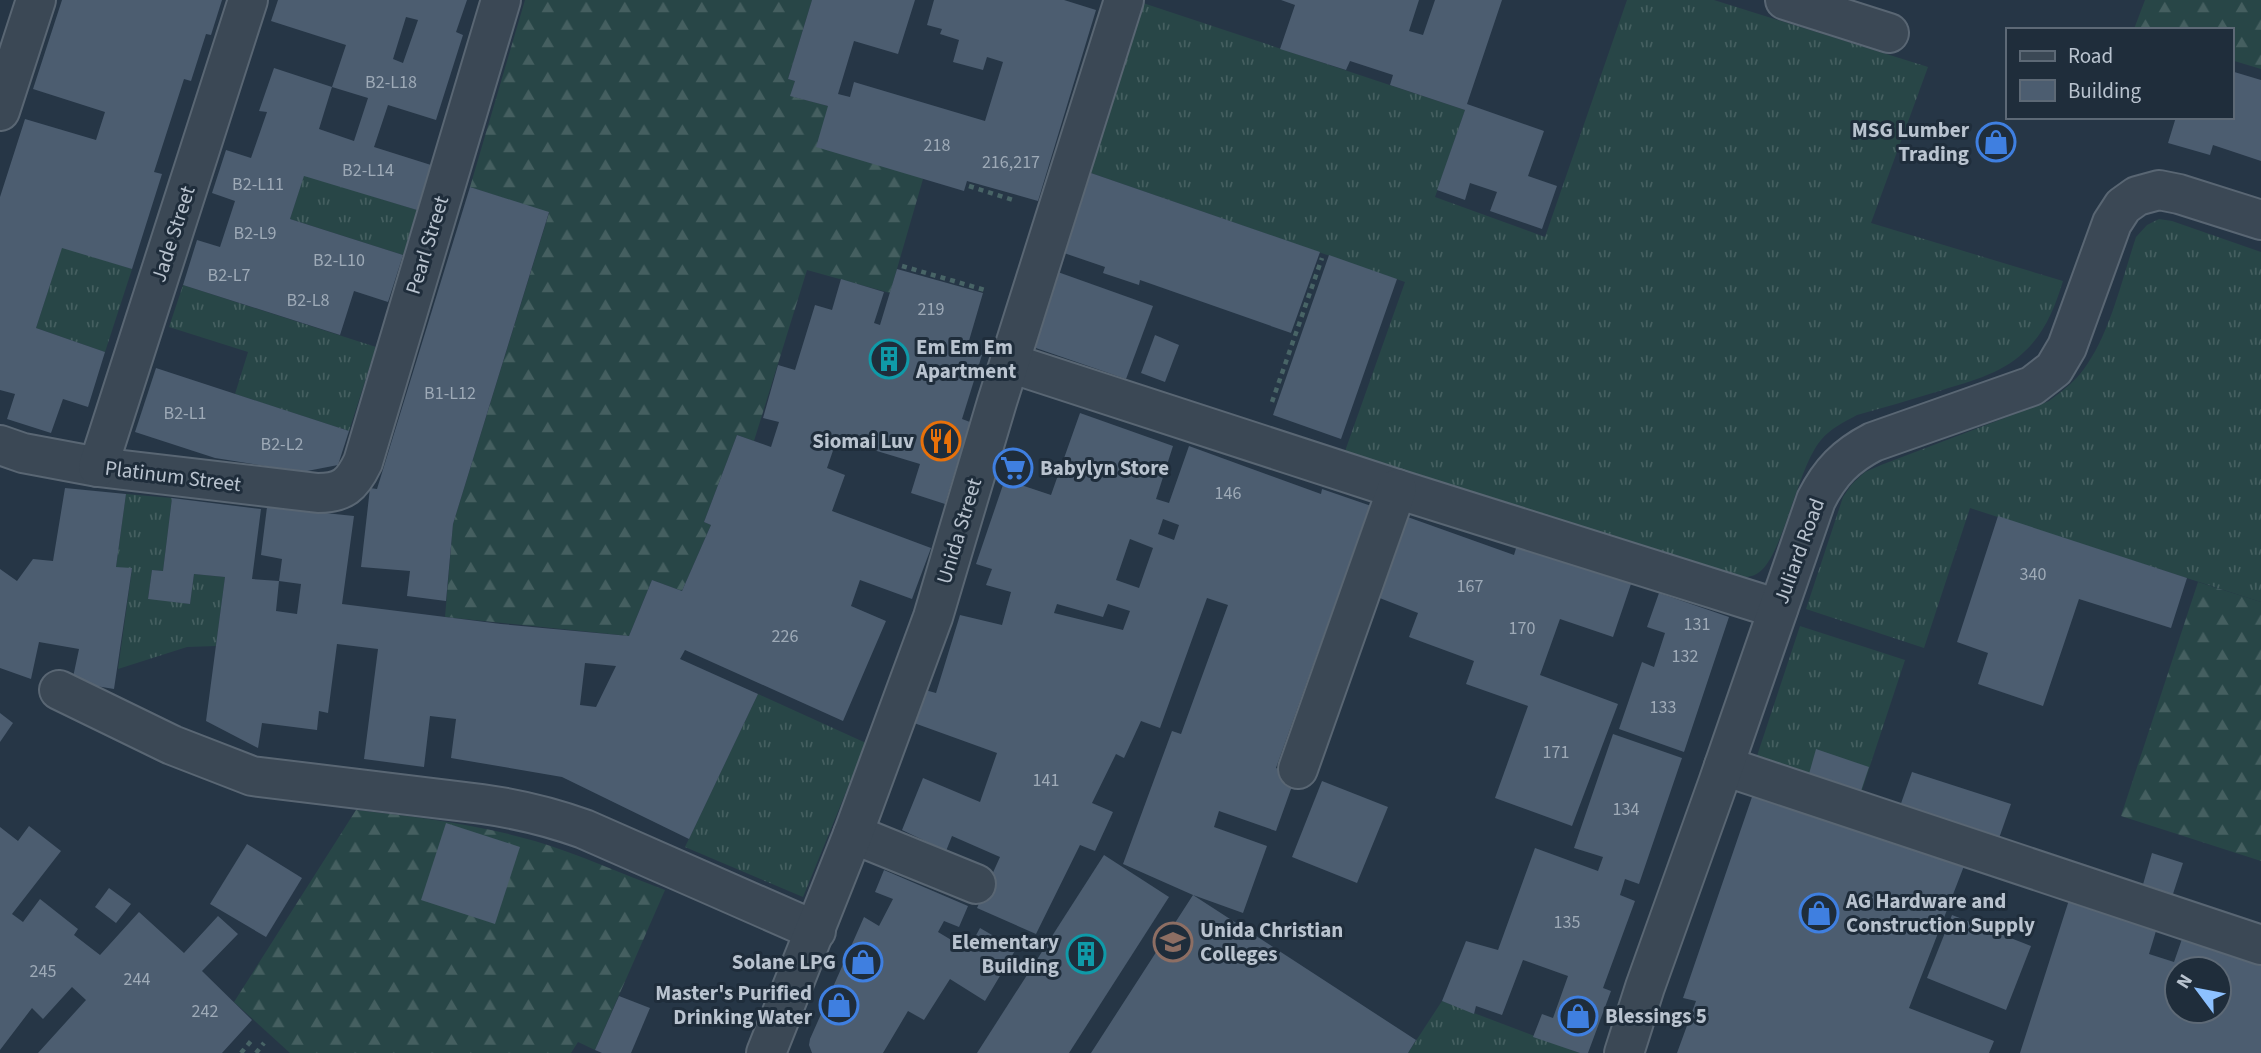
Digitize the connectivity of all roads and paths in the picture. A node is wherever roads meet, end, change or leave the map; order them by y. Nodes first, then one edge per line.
1 (36, 0) edge
2 (248, 0) edge
3 (501, 0) edge
4 (1124, 0) edge
5 (1786, 0) edge
6 (1889, 33) dead end
7 (0, 111) edge
8 (969, 186) dead end
9 (1025, 204) dead end
10 (2261, 220) edge
11 (1322, 258) dead end
12 (902, 266) dead end
13 (997, 293) dead end
14 (1010, 363) junction
15 (0, 445) edge
16 (1270, 447) junction
17 (98, 467) junction
18 (346, 487) joint
19 (1397, 489) junction
20 (1778, 608) junction
21 (59, 690) dead end
22 (1724, 766) junction
23 (1298, 769) dead end
24 (853, 834) junction
25 (976, 884) dead end
26 (816, 931) junction
27 (2261, 945) edge
28 (251, 1041) dead end
29 (264, 1044) dead end
30 (241, 1053) edge
31 (256, 1053) edge
32 (766, 1053) edge
33 (1624, 1053) edge

1 - 7 street
2 - 17 street, Jade Street
3 - 18 street, Pearl Street
4 - 14 street, Unida Street
5 - 6 street
8 - 9 path
10 - 20 street, Juliard Road
11 - 16 path
12 - 13 path
14 - 16 street
14 - 24 street, Unida Street
15 - 17 street, Platinum Street
16 - 19 street
17 - 18 street, Platinum Street
19 - 20 street
19 - 23 street
20 - 22 street, Juliard Road
21 - 26 street
22 - 27 street
22 - 33 street, Juliard Road
24 - 25 street
24 - 26 street, Unida Street
26 - 32 street, Unida Street
28 - 30 path
29 - 31 path

